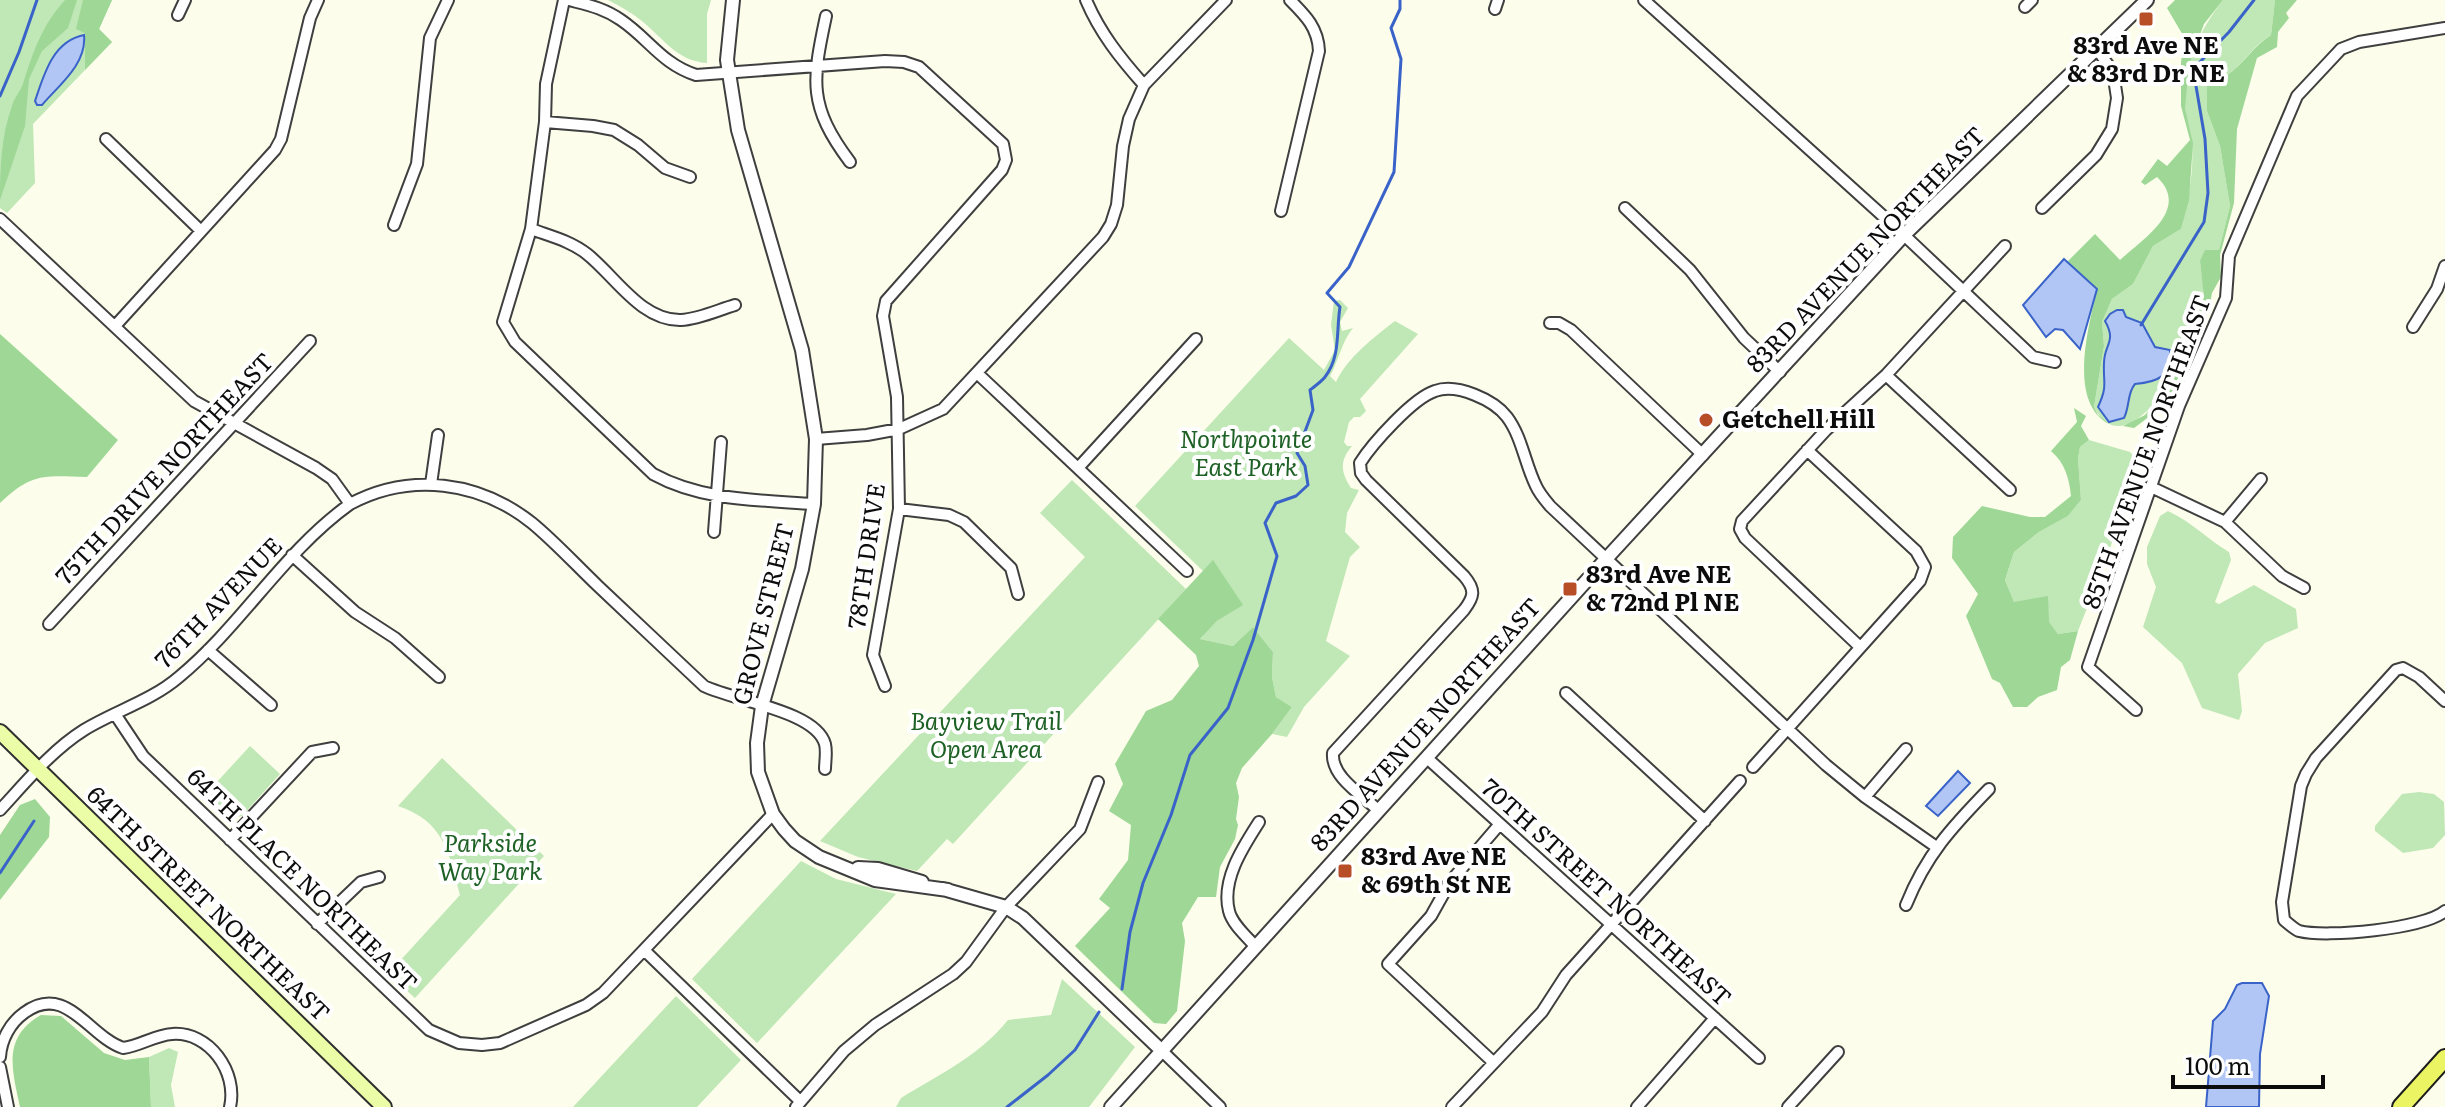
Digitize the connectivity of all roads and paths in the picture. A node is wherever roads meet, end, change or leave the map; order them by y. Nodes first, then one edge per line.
1 (185, 0) edge
2 (318, 0) edge
3 (448, 0) edge
4 (566, 0) edge
5 (733, 0) edge
6 (1086, 0) edge
7 (1226, 0) edge
8 (1290, 0) edge
9 (1644, 0) edge
10 (2147, 0) edge
11 (178, 15) dead end
12 (826, 16) dead end
13 (2445, 28) edge
14 (2097, 49) junction
15 (815, 67) junction
16 (728, 74) junction
17 (1144, 85) junction
18 (545, 122) junction
19 (106, 139) dead end
20 (850, 162) dead end
21 (690, 177) dead end
22 (1625, 208) dead end
23 (2042, 208) dead end
24 (1281, 211) dead end
25 (0, 219) edge
26 (394, 225) dead end
27 (531, 229) junction
28 (201, 231) junction
29 (1904, 235) junction
30 (2005, 246) dead end
31 (2445, 266) edge
32 (1963, 291) junction
33 (735, 305) dead end
34 (1550, 323) dead end
35 (115, 326) junction
36 (2413, 327) dead end
37 (1196, 339) dead end
38 (310, 341) dead end
39 (2055, 362) dead end
40 (1780, 372) junction
41 (978, 374) junction
42 (1886, 375) junction
43 (233, 423) junction
44 (899, 429) junction
45 (438, 435) dead end
46 (816, 439) junction
47 (721, 442) dead end
48 (1807, 450) junction
49 (1703, 455) junction
50 (1078, 468) junction
51 (2261, 479) dead end
52 (431, 484) junction
53 (2151, 487) junction
54 (2010, 490) dead end
55 (717, 496) junction
56 (350, 504) junction
57 (814, 504) junction
58 (899, 509) junction
59 (2225, 522) junction
60 (714, 532) dead end
61 (292, 555) junction
62 (1606, 559) junction
63 (1187, 571) dead end
64 (2304, 588) dead end
65 (1018, 594) dead end
66 (49, 624) dead end
67 (1859, 646) junction
68 (208, 650) junction
69 (439, 677) dead end
70 (885, 686) dead end
71 (1566, 693) dead end
72 (2445, 701) edge
73 (271, 705) dead end
74 (762, 706) junction
75 (2136, 710) dead end
76 (115, 714) junction
77 (1787, 730) junction
78 (0, 732) edge
79 (333, 748) dead end
80 (1906, 749) dead end
81 (1427, 758) junction
82 (1753, 767) dead end
83 (39, 769) junction
84 (825, 769) dead end
85 (1740, 781) dead end
86 (1098, 782) dead end
87 (1989, 789) dead end
88 (1865, 797) junction
89 (0, 810) edge
90 (1378, 810) junction
91 (773, 814) junction
92 (1705, 821) junction
93 (1259, 822) dead end
94 (1499, 825) junction
95 (230, 840) junction
96 (1935, 846) junction
97 (379, 877) dead end
98 (1906, 905) dead end
99 (1006, 907) junction
100 (2445, 911) edge
101 (317, 924) junction
102 (1610, 925) junction
103 (1256, 947) junction
104 (644, 950) junction
105 (1715, 1018) junction
106 (1162, 1051) junction
107 (1838, 1052) dead end
108 (0, 1057) edge
109 (1759, 1058) dead end
110 (2445, 1058) edge
111 (1493, 1062) junction
112 (0, 1067) edge
113 (231, 1102) edge
114 (798, 1104) edge
115 (8, 1107) edge
116 (384, 1107) edge
117 (1111, 1107) edge
118 (1220, 1107) edge
119 (1452, 1107) edge
120 (1637, 1107) edge
121 (1788, 1107) edge
122 (2401, 1107) edge

1 - 11 street
2 - 28 street
3 - 26 street
4 - 16 street
4 - 18 street
5 - 16 street, GROVE STREET
6 - 17 street
7 - 17 street
8 - 24 street
9 - 29 street
10 - 14 street, 83RD AVENUE NORTHEAST
12 - 15 street
13 - 53 street, 85TH AVENUE NORTHEAST
14 - 23 street
14 - 29 street, 83RD AVENUE NORTHEAST
15 - 16 street
15 - 20 street
15 - 44 street, 78TH DRIVE
16 - 46 street, GROVE STREET
17 - 41 street
18 - 21 street
18 - 27 street
19 - 28 street
22 - 40 street
25 - 35 street
27 - 33 street
27 - 55 street
28 - 35 street
29 - 32 street
29 - 40 street, 83RD AVENUE NORTHEAST
30 - 32 street
31 - 36 street
32 - 39 street
32 - 42 street
34 - 49 street
35 - 43 street
37 - 50 street
38 - 43 street, 75TH DRIVE NORTHEAST
40 - 49 street, 83RD AVENUE NORTHEAST
41 - 44 street
41 - 50 street
42 - 48 street
42 - 54 street
43 - 56 street
43 - 66 street, 75TH DRIVE NORTHEAST
44 - 46 street
44 - 58 street, 78TH DRIVE
45 - 52 street
46 - 57 street, GROVE STREET
47 - 55 street
48 - 67 street
48 - 67 street
49 - 62 street, 83RD AVENUE NORTHEAST
50 - 63 street
51 - 59 street
52 - 56 street, 76TH AVENUE
52 - 74 street, 76TH AVENUE
53 - 59 street
53 - 75 street, 85TH AVENUE NORTHEAST
55 - 57 street
55 - 60 street
56 - 61 street, 76TH AVENUE
57 - 74 street, GROVE STREET
58 - 65 street
58 - 70 street, 78TH DRIVE
59 - 64 street
61 - 68 street, 76TH AVENUE
61 - 69 street
62 - 77 street
62 - 81 street, 83RD AVENUE NORTHEAST
62 - 90 street
67 - 77 street
68 - 73 street
68 - 76 street, 76TH AVENUE
71 - 92 street
72 - 100 street
74 - 84 street, 76TH AVENUE
74 - 91 street, GROVE STREET
76 - 83 street, 76TH AVENUE
76 - 95 street, 64TH PLACE NORTHEAST
77 - 82 street
77 - 88 street
78 - 83 main road, 64TH STREET NORTHEAST
79 - 95 street
80 - 88 street
81 - 90 street, 83RD AVENUE NORTHEAST
81 - 94 street, 70TH STREET NORTHEAST
83 - 89 street, 76TH AVENUE
83 - 116 main road, 64TH STREET NORTHEAST
85 - 92 street
86 - 99 street
87 - 96 street
88 - 96 street
90 - 103 street, 83RD AVENUE NORTHEAST
91 - 99 street, GROVE STREET
91 - 104 street
92 - 102 street
93 - 103 street
94 - 102 street, 70TH STREET NORTHEAST
94 - 111 street
95 - 101 street, 64TH PLACE NORTHEAST
96 - 98 street
97 - 101 street
99 - 106 street, GROVE STREET
99 - 114 street
101 - 104 street, 64TH PLACE NORTHEAST
102 - 105 street, 70TH STREET NORTHEAST
102 - 111 street
103 - 106 street, 83RD AVENUE NORTHEAST
104 - 114 street
105 - 109 street, 70TH STREET NORTHEAST
105 - 120 street
106 - 117 street, 83RD AVENUE NORTHEAST
106 - 118 street, GROVE STREET
107 - 121 street
108 - 113 street
110 - 122 main road
111 - 119 street
112 - 115 street

